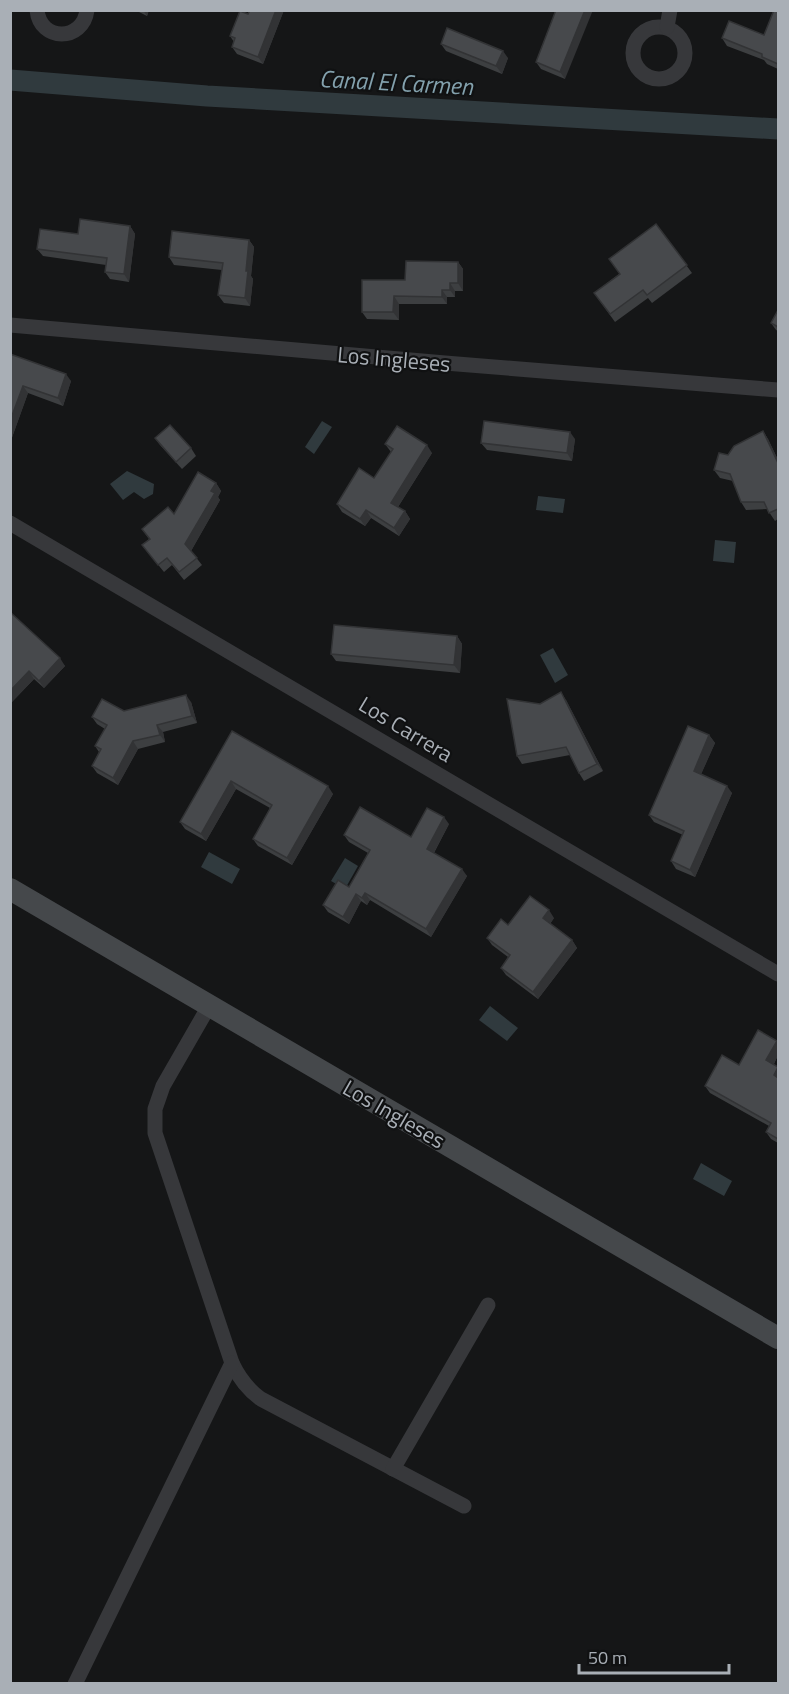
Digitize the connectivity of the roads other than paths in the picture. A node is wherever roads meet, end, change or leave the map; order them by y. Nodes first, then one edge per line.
1 (38, 10) edge
2 (87, 10) edge
3 (670, 10) edge
4 (667, 27) dead end
5 (10, 325) edge
6 (778, 390) edge
7 (10, 523) edge
8 (10, 890) edge
9 (778, 974) edge
10 (209, 1006) junction
11 (488, 1305) dead end
12 (778, 1338) edge
13 (232, 1363) junction
14 (393, 1469) junction
15 (464, 1506) dead end
16 (75, 1683) edge

1 - 2 street
3 - 4 street
5 - 6 street, Los Ingleses
7 - 9 street, Los Carrera
8 - 10 street, Los Ingleses
10 - 12 street, Los Ingleses
10 - 13 street
11 - 14 street
13 - 14 street
13 - 16 street
14 - 15 street

